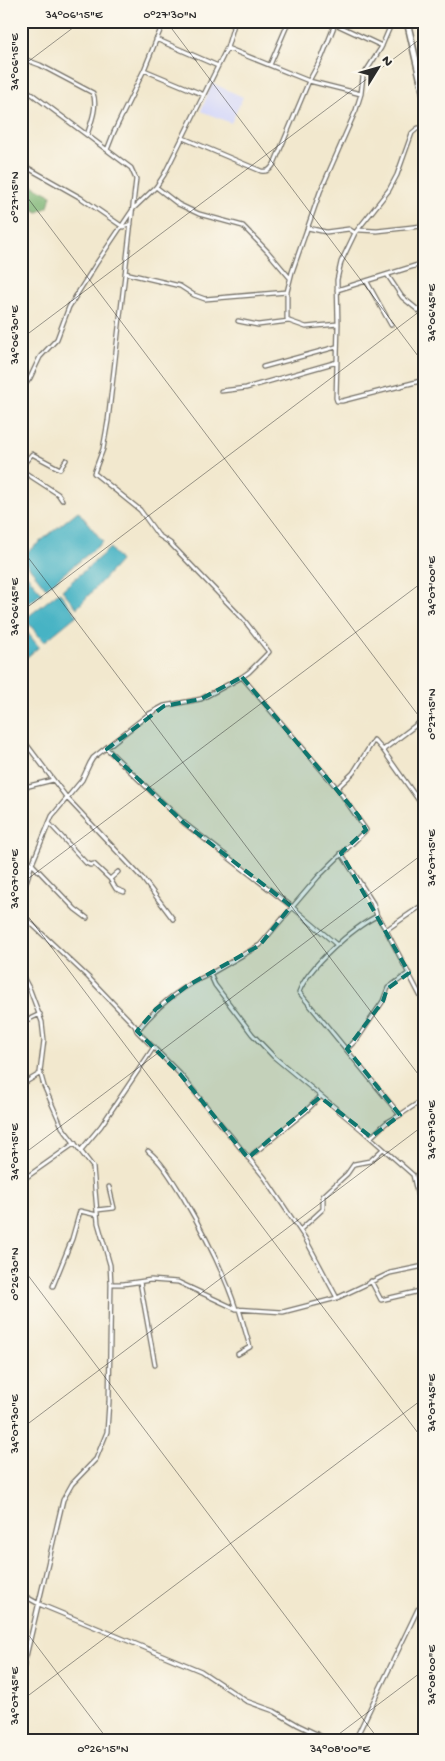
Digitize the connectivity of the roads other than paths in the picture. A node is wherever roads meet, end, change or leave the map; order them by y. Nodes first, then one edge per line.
1 (164, 21) edge
2 (226, 21) edge
3 (235, 21) edge
4 (289, 21) edge
5 (326, 21) edge
6 (396, 21) edge
7 (407, 21) edge
8 (335, 23) edge
9 (233, 26) junction
10 (156, 39) junction
11 (382, 46) junction
12 (227, 48) junction
13 (21, 58) edge
14 (270, 65) junction
15 (218, 66) junction
16 (144, 70) junction
17 (309, 81) junction
18 (21, 86) edge
19 (361, 94) junction
20 (204, 95) junction
21 (424, 95) edge
22 (424, 128) edge
23 (87, 135) junction
24 (183, 138) junction
25 (107, 150) junction
26 (21, 164) edge
27 (156, 187) junction
28 (133, 209) junction
29 (131, 224) junction
30 (422, 226) dead end
31 (123, 227) junction
32 (308, 228) junction
33 (357, 231) junction
34 (424, 263) edge
35 (125, 273) junction
36 (388, 276) junction
37 (290, 278) junction
38 (367, 282) junction
39 (337, 290) junction
40 (287, 292) junction
41 (424, 315) edge
42 (238, 321) dead end
43 (289, 321) junction
44 (338, 324) junction
45 (391, 324) dead end
46 (336, 346) junction
47 (337, 362) junction
48 (263, 368) dead end
49 (424, 380) edge
50 (21, 390) edge
51 (220, 391) dead end
52 (66, 460) dead end
53 (21, 468) edge
54 (62, 500) dead end
55 (242, 677) junction
56 (424, 719) edge
57 (21, 737) edge
58 (107, 749) junction
59 (383, 750) junction
60 (53, 780) junction
61 (21, 788) edge
62 (337, 788) junction
63 (67, 798) junction
64 (424, 808) edge
65 (49, 823) junction
66 (341, 852) junction
67 (21, 857) edge
68 (32, 864) junction
69 (118, 872) dead end
70 (110, 879) junction
71 (124, 892) dead end
72 (21, 898) edge
73 (424, 904) edge
74 (291, 906) junction
75 (21, 914) edge
76 (377, 916) junction
77 (87, 918) dead end
78 (173, 919) dead end
79 (386, 930) junction
80 (338, 945) junction
81 (21, 973) edge
82 (408, 973) junction
83 (210, 974) junction
84 (424, 1003) edge
85 (40, 1014) junction
86 (21, 1023) edge
87 (137, 1030) junction
88 (154, 1047) junction
89 (347, 1049) junction
90 (41, 1073) junction
91 (21, 1085) edge
92 (320, 1097) junction
93 (424, 1099) edge
94 (400, 1114) junction
95 (370, 1137) junction
96 (75, 1144) junction
97 (383, 1149) junction
98 (81, 1150) junction
99 (148, 1151) dead end
100 (248, 1158) junction
101 (21, 1181) edge
102 (109, 1187) dead end
103 (97, 1210) junction
104 (97, 1215) junction
105 (300, 1230) junction
106 (424, 1256) edge
107 (424, 1266) edge
108 (140, 1282) junction
109 (371, 1282) junction
110 (111, 1284) junction
111 (53, 1286) dead end
112 (424, 1290) edge
113 (337, 1298) junction
114 (237, 1309) junction
115 (238, 1354) dead end
116 (155, 1365) dead end
117 (21, 1594) edge
118 (39, 1604) junction
119 (424, 1608) edge
120 (21, 1678) edge
121 (329, 1740) edge
122 (355, 1740) edge

1 - 10 street
2 - 9 street
3 - 9 street
4 - 14 street
5 - 8 street
6 - 11 street
7 - 21 highway
8 - 11 street
8 - 17 street
9 - 12 street
10 - 15 street
10 - 16 street
11 - 19 street
12 - 14 street
12 - 15 street
13 - 23 street
14 - 17 street
15 - 20 street
16 - 20 street
16 - 25 street
17 - 19 street
17 - 24 street
18 - 23 street
19 - 32 street
20 - 24 street
22 - 33 street
23 - 25 street
24 - 27 street
25 - 28 street
26 - 31 street
27 - 28 street
27 - 37 street
28 - 29 street
28 - 31 street
29 - 31 street
29 - 35 street
30 - 33 street
31 - 50 street
32 - 33 street
32 - 37 street
33 - 39 street
34 - 36 street
35 - 40 street
35 - 55 street
36 - 38 street
36 - 41 street
37 - 40 street
38 - 39 street
38 - 45 street
39 - 44 street
40 - 43 street
42 - 43 street
43 - 44 street
44 - 46 street
46 - 47 street
46 - 48 street
47 - 49 street
47 - 51 street
52 - 53 street
53 - 54 street
55 - 58 street
55 - 62 street
56 - 59 street
57 - 60 street
58 - 63 street
58 - 74 street
59 - 62 street
59 - 64 street
60 - 61 street
60 - 63 street
62 - 66 street
63 - 65 street
63 - 78 street
65 - 68 street
65 - 70 street
66 - 74 street
66 - 76 street
67 - 68 street
68 - 72 street
68 - 77 street
69 - 70 street
70 - 71 street
73 - 79 street
74 - 80 street
74 - 83 street
75 - 87 street
76 - 79 street
76 - 80 street
79 - 82 street
80 - 89 street
81 - 85 street
82 - 84 street
82 - 89 street
83 - 87 street
83 - 92 street
85 - 86 street
85 - 90 street
87 - 88 street
88 - 98 street
88 - 100 street
89 - 94 street
90 - 91 street
90 - 96 street
92 - 95 street
92 - 100 street
93 - 94 street
94 - 95 street
95 - 97 street
96 - 98 street
96 - 101 street
97 - 105 street
97 - 106 street
98 - 103 street
99 - 114 street
100 - 105 street
102 - 103 street
103 - 104 street
104 - 110 street
104 - 111 street
105 - 113 street
107 - 109 street
108 - 110 street
108 - 114 street
108 - 116 street
109 - 112 street
109 - 113 street
110 - 118 street
113 - 114 street
114 - 115 street
117 - 118 street
118 - 120 street
118 - 121 street
119 - 122 street

